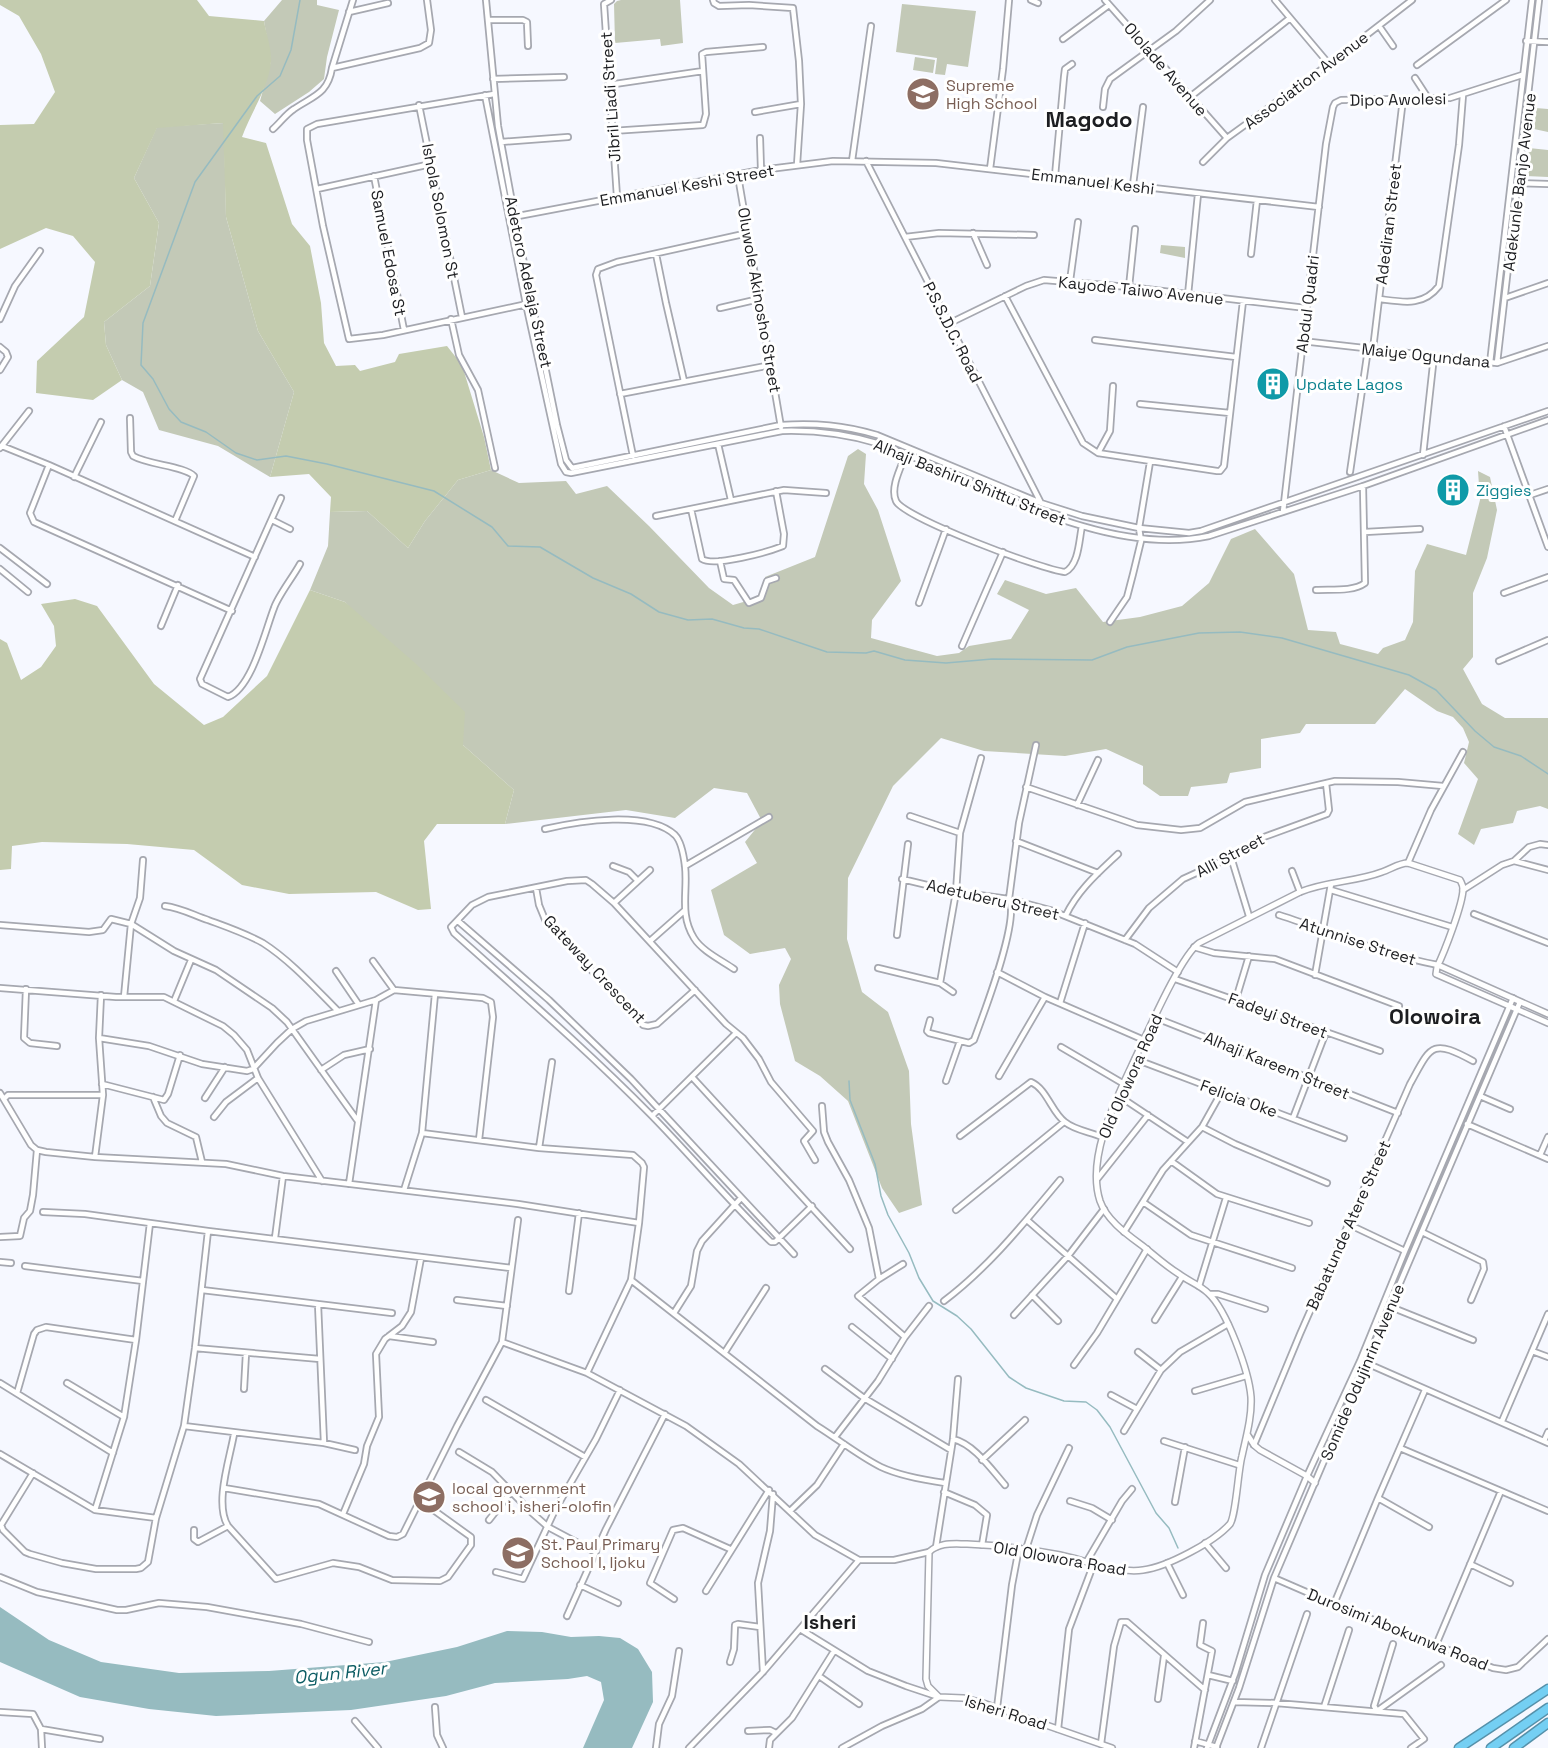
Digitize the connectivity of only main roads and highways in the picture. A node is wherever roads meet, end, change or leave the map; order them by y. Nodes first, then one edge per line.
1 (1548, 1689) edge
2 (1548, 1708) edge
3 (1548, 1723) edge
4 (1459, 1748) edge
5 (1491, 1748) edge
6 (1514, 1748) edge

1 - 4 highway
2 - 5 highway
3 - 6 highway

